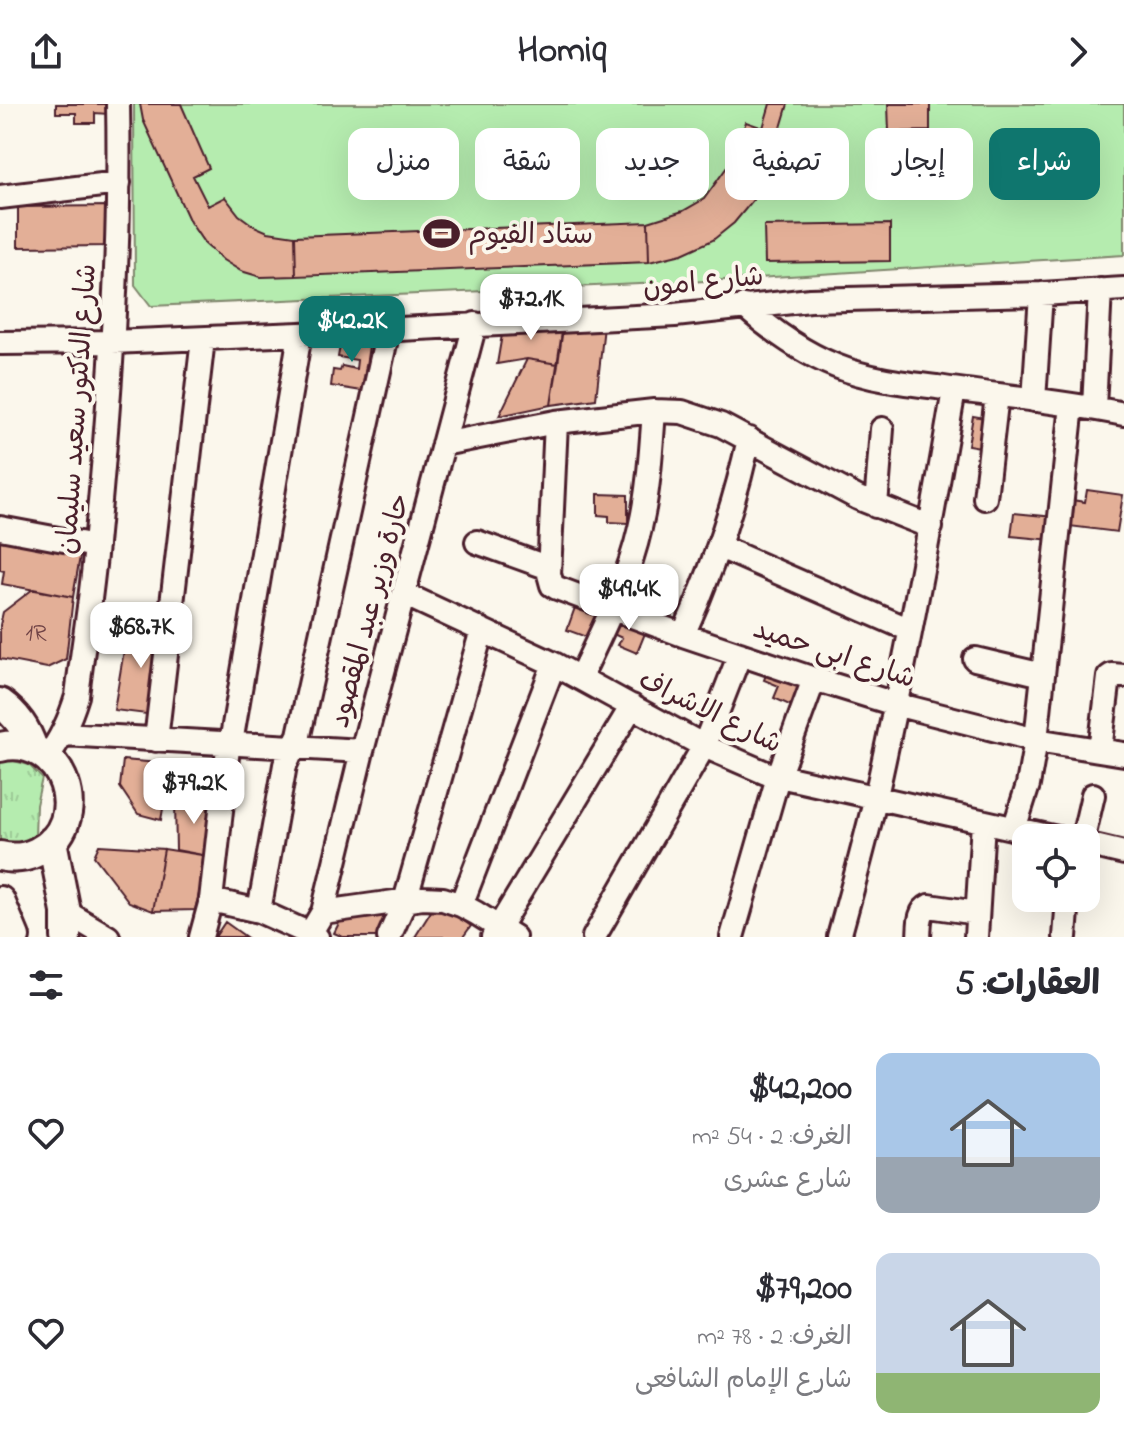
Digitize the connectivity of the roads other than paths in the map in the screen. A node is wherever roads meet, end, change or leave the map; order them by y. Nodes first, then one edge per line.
1 (118, 104) edge
2 (119, 183) junction
3 (0, 197) edge
4 (1124, 289) edge
5 (1100, 290) junction
6 (1041, 294) junction
7 (744, 306) junction
8 (475, 324) junction
9 (388, 330) junction
10 (300, 334) junction
11 (203, 339) junction
12 (112, 342) junction
13 (0, 343) edge
14 (954, 390) junction
15 (997, 395) junction
16 (1034, 400) junction
17 (1083, 406) junction
18 (654, 411) junction
19 (1124, 414) edge
20 (556, 422) junction
21 (882, 429) dead end
22 (749, 439) junction
23 (443, 444) junction
24 (985, 498) dead end
25 (876, 506) junction
26 (931, 527) junction
27 (0, 528) edge
28 (477, 542) dead end
29 (96, 546) junction
30 (720, 547) junction
31 (549, 568) junction
32 (404, 594) junction
33 (613, 608) junction
34 (482, 630) junction
35 (910, 630) junction
36 (683, 635) junction
37 (740, 654) junction
38 (975, 659) dead end
39 (554, 664) junction
40 (1043, 675) junction
41 (1124, 676) edge
42 (580, 678) junction
43 (814, 679) junction
44 (0, 703) edge
45 (895, 704) junction
46 (632, 706) junction
47 (156, 740) junction
48 (1036, 740) junction
49 (230, 744) junction
50 (704, 746) junction
51 (0, 747) edge
52 (48, 747) junction
53 (292, 748) junction
54 (1100, 750) junction
55 (362, 751) junction
56 (1124, 754) edge
57 (778, 777) junction
58 (1093, 795) dead end
59 (875, 799) junction
60 (983, 822) junction
61 (1016, 824) edge
62 (1086, 824) edge
63 (1012, 829) edge
64 (52, 841) junction
65 (1100, 847) edge
66 (1124, 853) edge
67 (0, 856) edge
68 (211, 900) junction
69 (0, 901) edge
70 (405, 901) junction
71 (461, 905) junction
72 (259, 911) junction
73 (323, 912) junction
74 (1067, 912) edge
75 (977, 913) junction
76 (66, 924) edge
77 (502, 934) edge
78 (312, 936) edge
79 (15, 937) edge
80 (108, 937) edge
81 (201, 937) edge
82 (389, 937) edge
83 (594, 937) edge
84 (732, 937) edge
85 (839, 937) edge
86 (919, 937) edge
87 (976, 937) edge
88 (1065, 937) edge

1 - 2 street, شارع الدكتور سعيد سليمان
2 - 3 street
2 - 12 street, شارع الدكتور سعيد سليمان
4 - 5 street, شارع امون
5 - 6 street, شارع امون
5 - 17 street
6 - 7 street, شارع امون
6 - 16 street
7 - 8 street, شارع امون
7 - 14 street
8 - 9 street, شارع امون
8 - 23 street, حارة وزير عبد المقصود
9 - 10 street, شارع امون
9 - 53 street
10 - 11 street, شارع امون
10 - 49 street
11 - 12 street, شارع امون
11 - 47 street
12 - 13 street, شارع امون
12 - 29 street, شارع الدكتور سعيد سليمان
14 - 15 street
14 - 26 street
15 - 16 street
15 - 24 street
16 - 17 street
17 - 19 street
17 - 40 street
18 - 20 street
18 - 22 street
18 - 33 street
20 - 23 street
20 - 31 street
21 - 25 street
22 - 25 street
22 - 30 street
23 - 32 street, حارة وزير عبد المقصود
25 - 26 street
26 - 35 street
27 - 29 street
28 - 31 street
29 - 52 street, شارع الدكتور سعيد سليمان
30 - 35 street
30 - 36 street
31 - 33 street, شارع ابى حميد
32 - 34 street, شارع الاشراف
32 - 55 street, حارة وزير عبد المقصود
33 - 36 street, شارع ابى حميد
33 - 42 street
34 - 39 street, شارع الاشراف
34 - 70 street
35 - 45 street
36 - 37 street, شارع ابى حميد
37 - 43 street, شارع ابى حميد
37 - 50 street
38 - 40 street
39 - 42 street, شارع الاشراف
39 - 71 street
40 - 48 street
41 - 54 street
42 - 46 street, شارع الاشراف
43 - 45 street, شارع ابى حميد
43 - 57 street
44 - 52 street
45 - 48 street, شارع ابى حميد
45 - 59 street
46 - 50 street, شارع الاشراف
46 - 77 street
47 - 49 street
47 - 52 street
48 - 54 street, شارع ابى حميد
48 - 61 street
49 - 53 street
49 - 68 street
50 - 57 street, شارع الاشراف
50 - 83 street
51 - 52 street
52 - 64 street
53 - 55 street
53 - 72 street
54 - 56 street, شارع ابى حميد
55 - 73 street, حارة وزير عبد المقصود
57 - 59 street, شارع الاشراف
57 - 84 street
58 - 62 street
59 - 60 street, شارع الاشراف
59 - 85 street
60 - 63 street, شارع الاشراف
60 - 75 street
64 - 67 street
64 - 76 street
65 - 66 street
68 - 72 street
68 - 81 street
69 - 79 street
70 - 71 street
70 - 73 street
70 - 82 street
71 - 77 street
72 - 78 street
73 - 78 street, حارة وزير عبد المقصود
74 - 88 street
75 - 86 street
75 - 87 street
76 - 80 street

